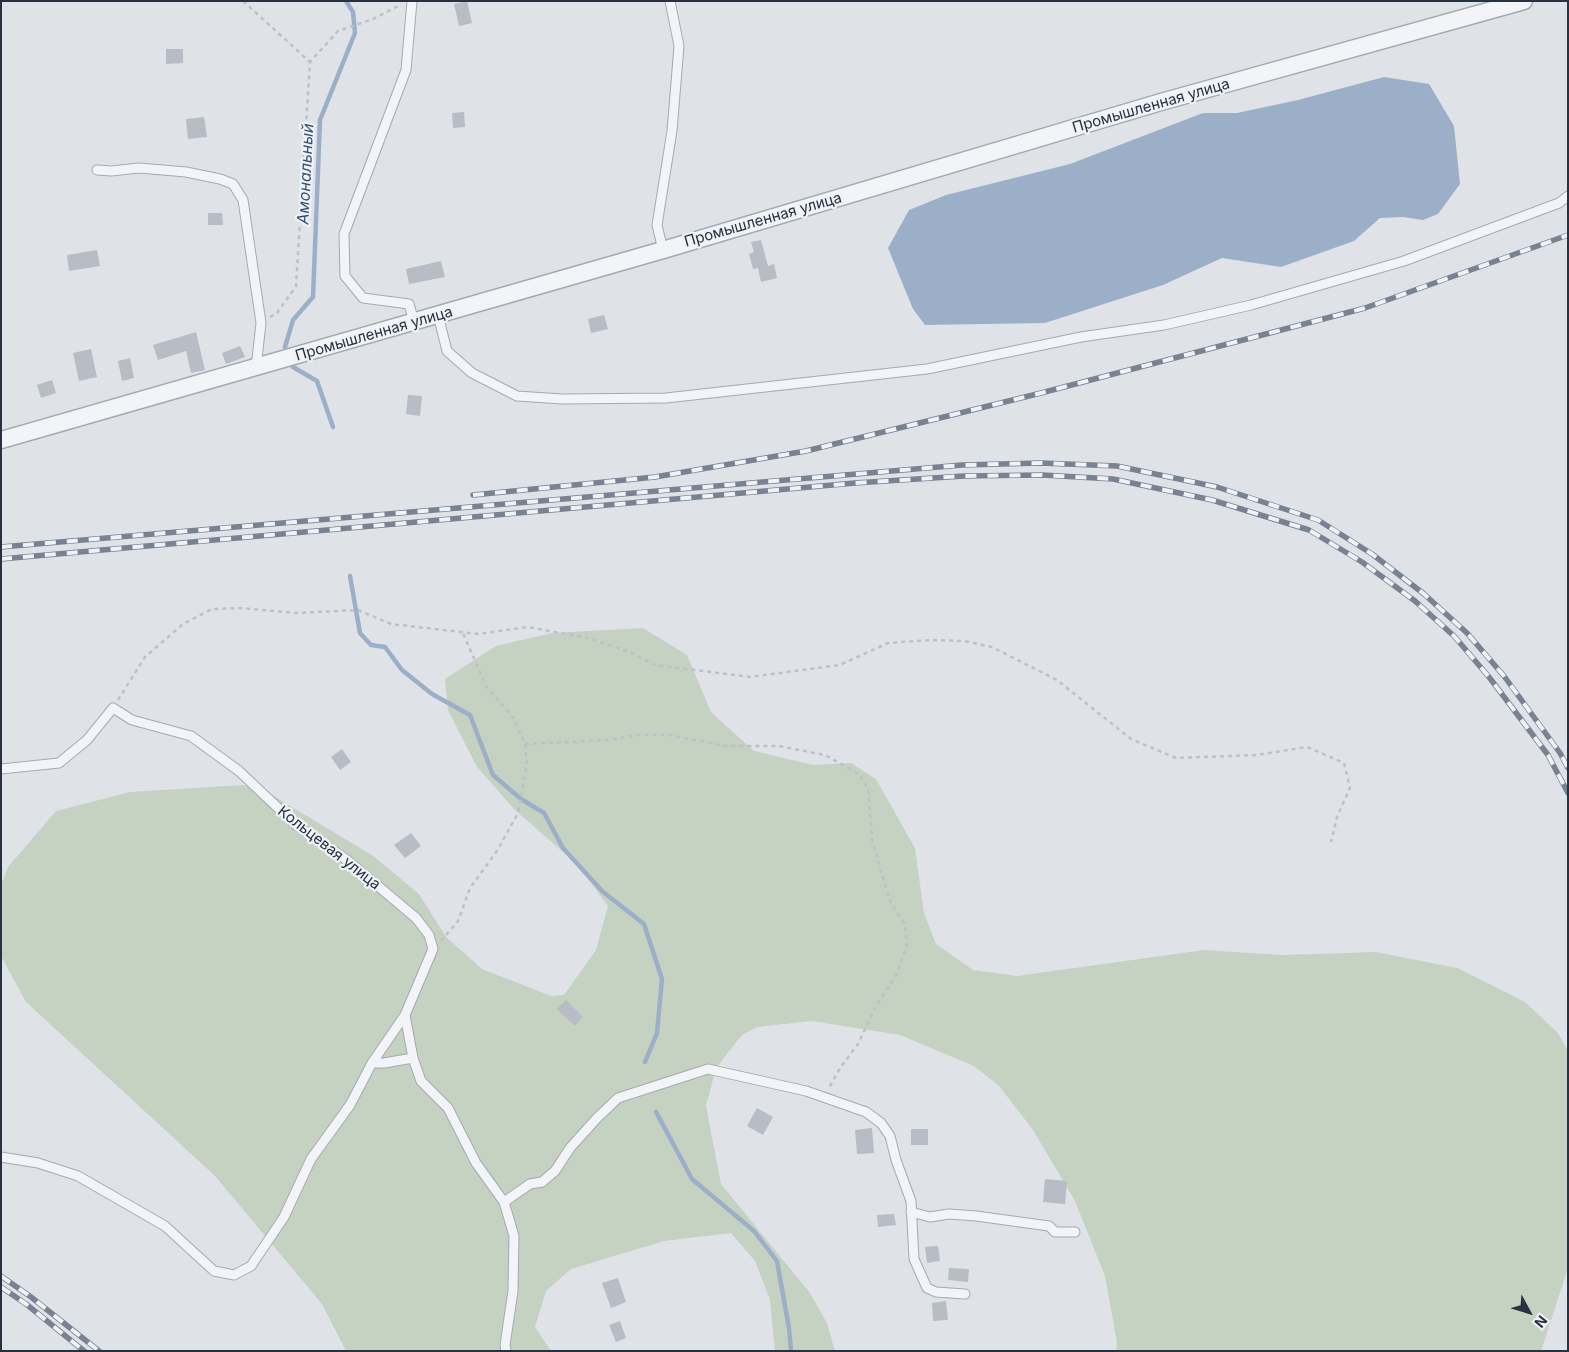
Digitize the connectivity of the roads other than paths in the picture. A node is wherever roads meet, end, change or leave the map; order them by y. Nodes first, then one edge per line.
1 (410, 1) edge
2 (670, 1) edge
3 (1524, 1) edge
4 (97, 170) dead end
5 (1568, 196) edge
6 (663, 250) junction
7 (438, 315) junction
8 (414, 322) junction
9 (256, 368) junction
10 (1, 440) edge
11 (1, 769) edge
12 (405, 1015) junction
13 (413, 1058) junction
14 (372, 1063) junction
15 (1, 1157) edge
16 (504, 1202) junction
17 (912, 1212) junction
18 (1075, 1232) dead end
19 (965, 1294) dead end
20 (506, 1351) edge

1 - 8 lane
2 - 6 lane
3 - 6 street, Промышленная улица
4 - 9 lane
5 - 7 lane
6 - 7 street, Промышленная улица
7 - 8 street, Промышленная улица
8 - 9 street, Промышленная улица
9 - 10 street, Промышленная улица
11 - 12 lane, Кольцевая улица
12 - 13 lane
12 - 14 lane
13 - 14 lane
13 - 16 lane
14 - 15 lane
16 - 17 lane
16 - 20 lane
17 - 18 lane
17 - 19 lane

